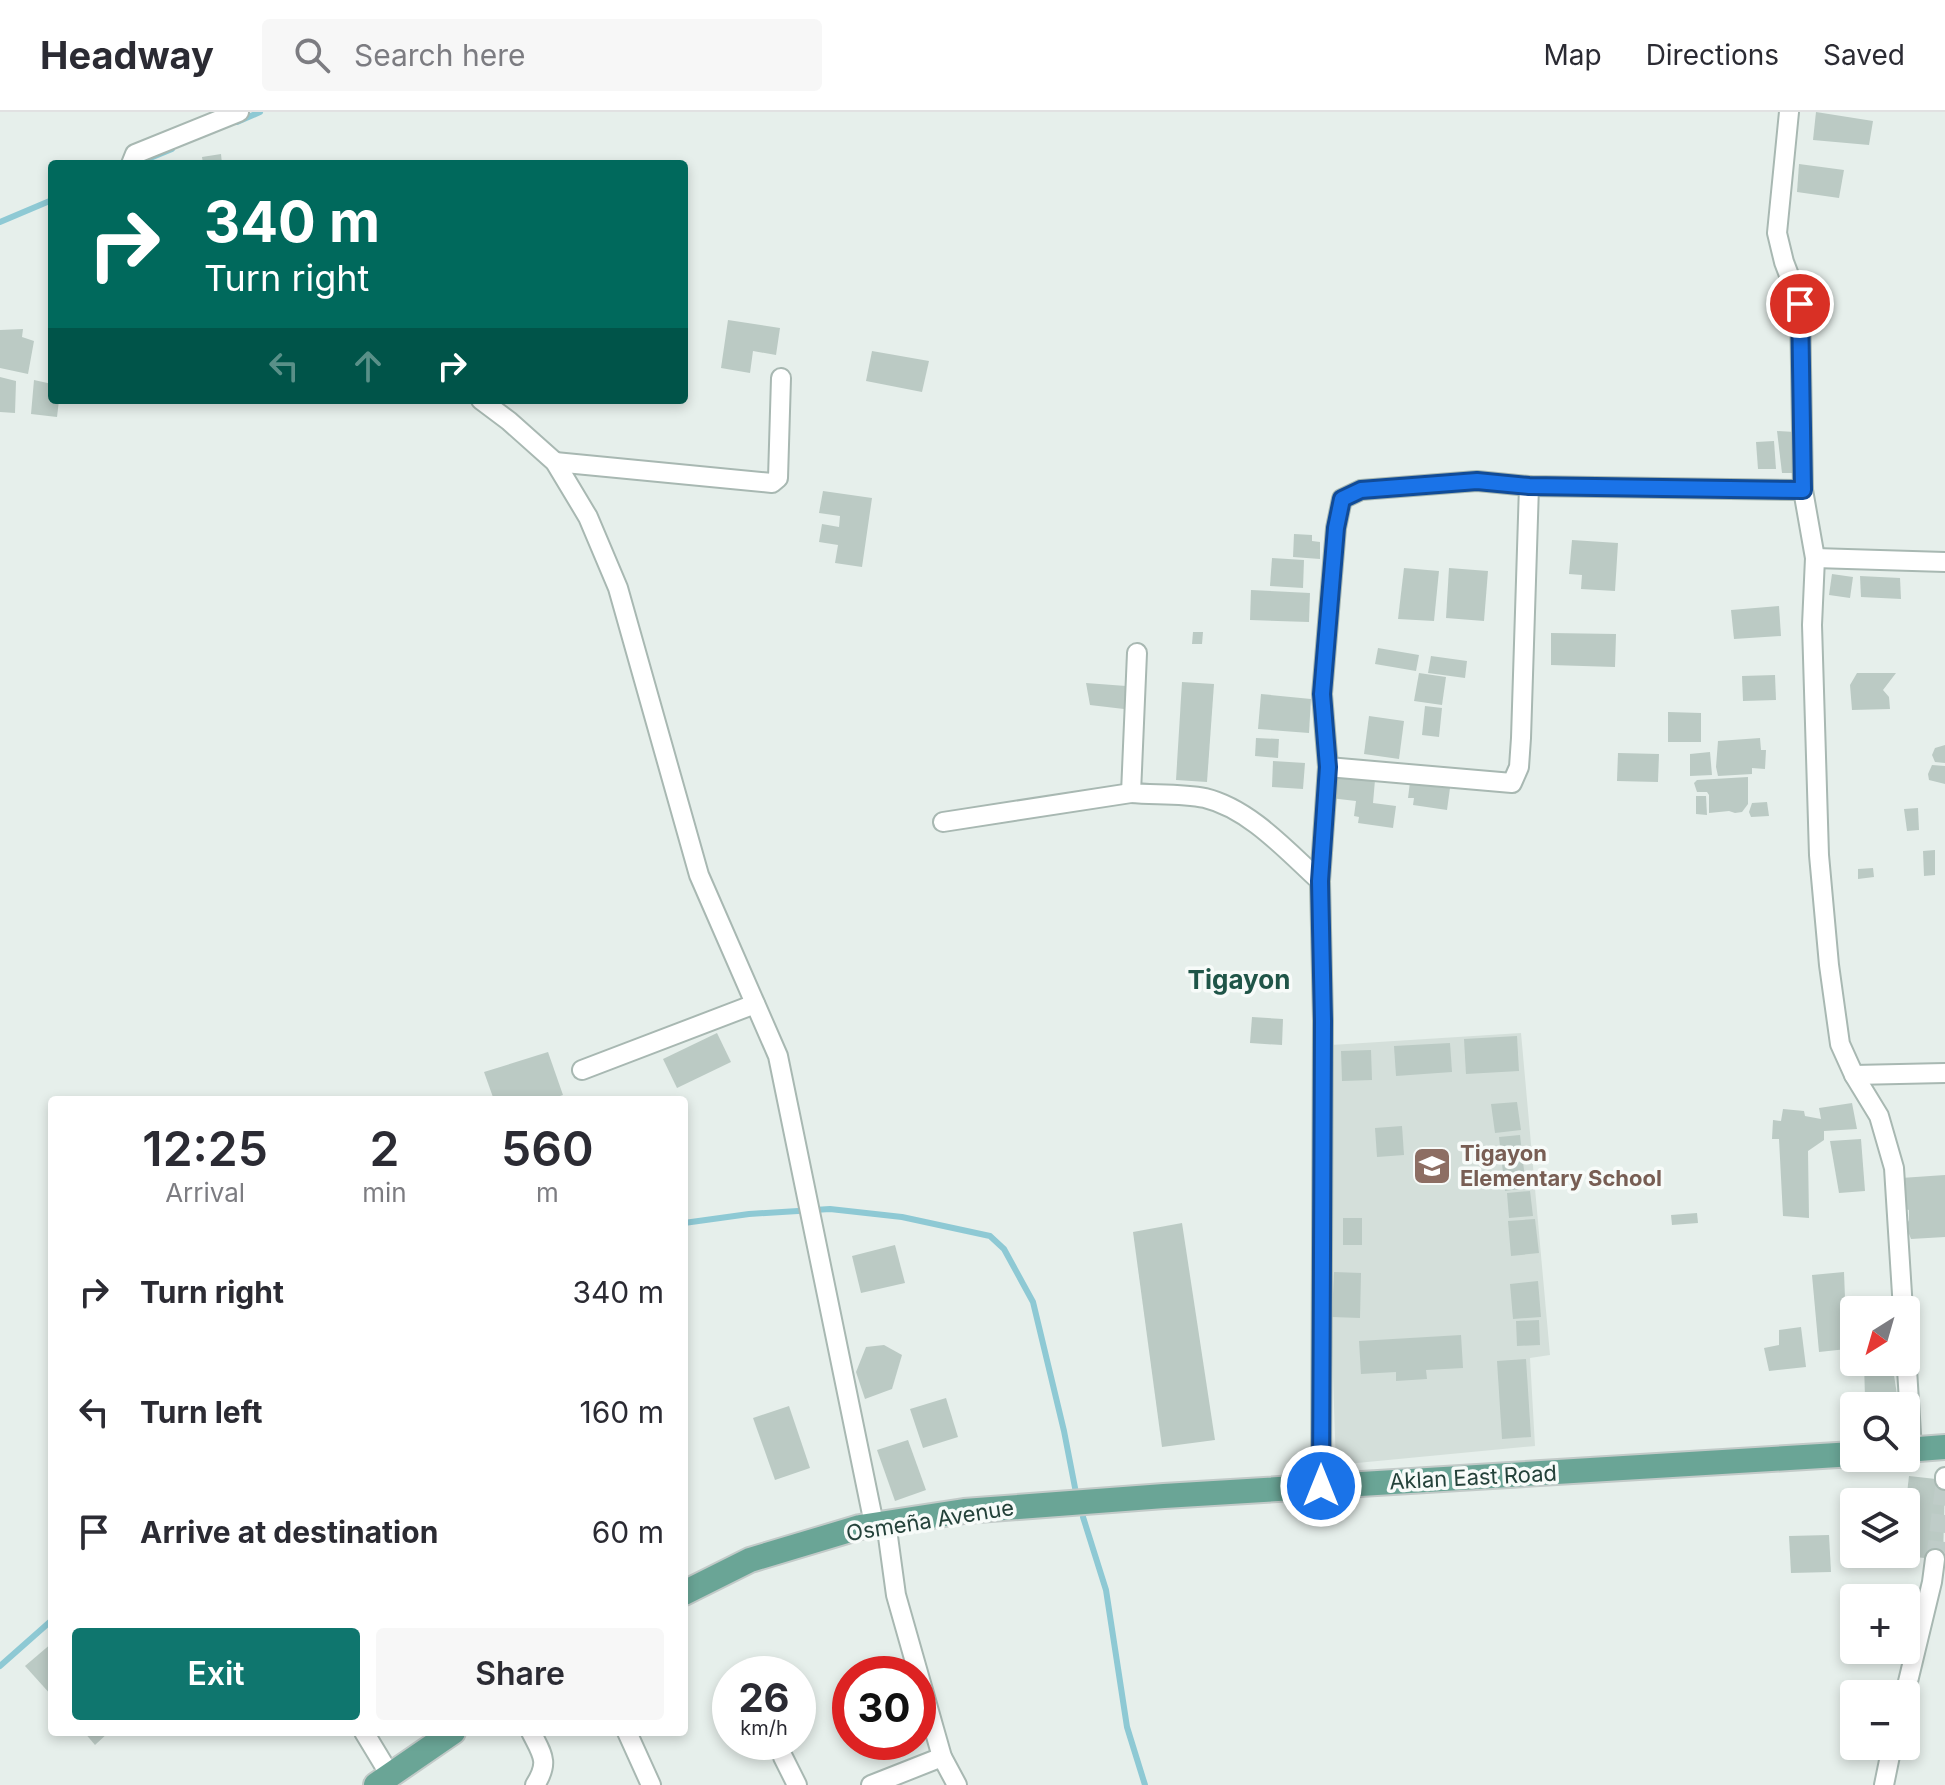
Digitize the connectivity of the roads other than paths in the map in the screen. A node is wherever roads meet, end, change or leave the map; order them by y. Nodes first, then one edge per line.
1 (239, 112) edge
2 (1789, 112) edge
3 (133, 160) edge
4 (781, 378) dead end
5 (486, 404) edge
6 (555, 462) junction
7 (1529, 486) junction
8 (1803, 490) junction
9 (1815, 558) junction
10 (1945, 562) edge
11 (1137, 653) dead end
12 (1328, 767) junction
13 (1131, 793) junction
14 (943, 822) dead end
15 (1320, 881) junction
16 (755, 1004) junction
17 (582, 1070) dead end
18 (1945, 1073) edge
19 (1854, 1075) junction
20 (1902, 1296) edge
21 (1945, 1447) edge
22 (1920, 1449) edge
23 (1840, 1455) edge
24 (1321, 1486) junction
25 (1043, 1504) joint
26 (880, 1523) junction
27 (1935, 1559) tunnel mouth
28 (688, 1591) edge
29 (1908, 1680) edge
30 (366, 1736) edge
31 (447, 1736) edge
32 (533, 1736) edge
33 (629, 1736) edge
34 (942, 1757) junction
35 (784, 1760) edge
36 (1889, 1760) edge
37 (383, 1780) edge
38 (535, 1785) edge
39 (651, 1785) edge
40 (797, 1785) edge
41 (871, 1785) edge
42 (957, 1785) edge
43 (1884, 1785) edge

1 - 3 street
2 - 8 street
4 - 6 street
5 - 6 street
6 - 16 street
7 - 8 street
7 - 12 street
7 - 12 street
8 - 9 street
9 - 10 street
9 - 19 street
11 - 13 street
12 - 15 street
13 - 14 street
13 - 15 street
15 - 24 street
16 - 17 street
16 - 26 street
18 - 19 street
19 - 20 street
21 - 22 main road
23 - 24 main road, Aklan East Road
24 - 25 main road, Aklan East Road
25 - 26 main road, Osmeña Avenue
26 - 28 main road, Osmeña Avenue
26 - 34 street
27 - 29 street
30 - 37 street
31 - 37 main road
32 - 38 street
33 - 39 street
34 - 41 street
34 - 42 street
35 - 40 street
36 - 43 street

